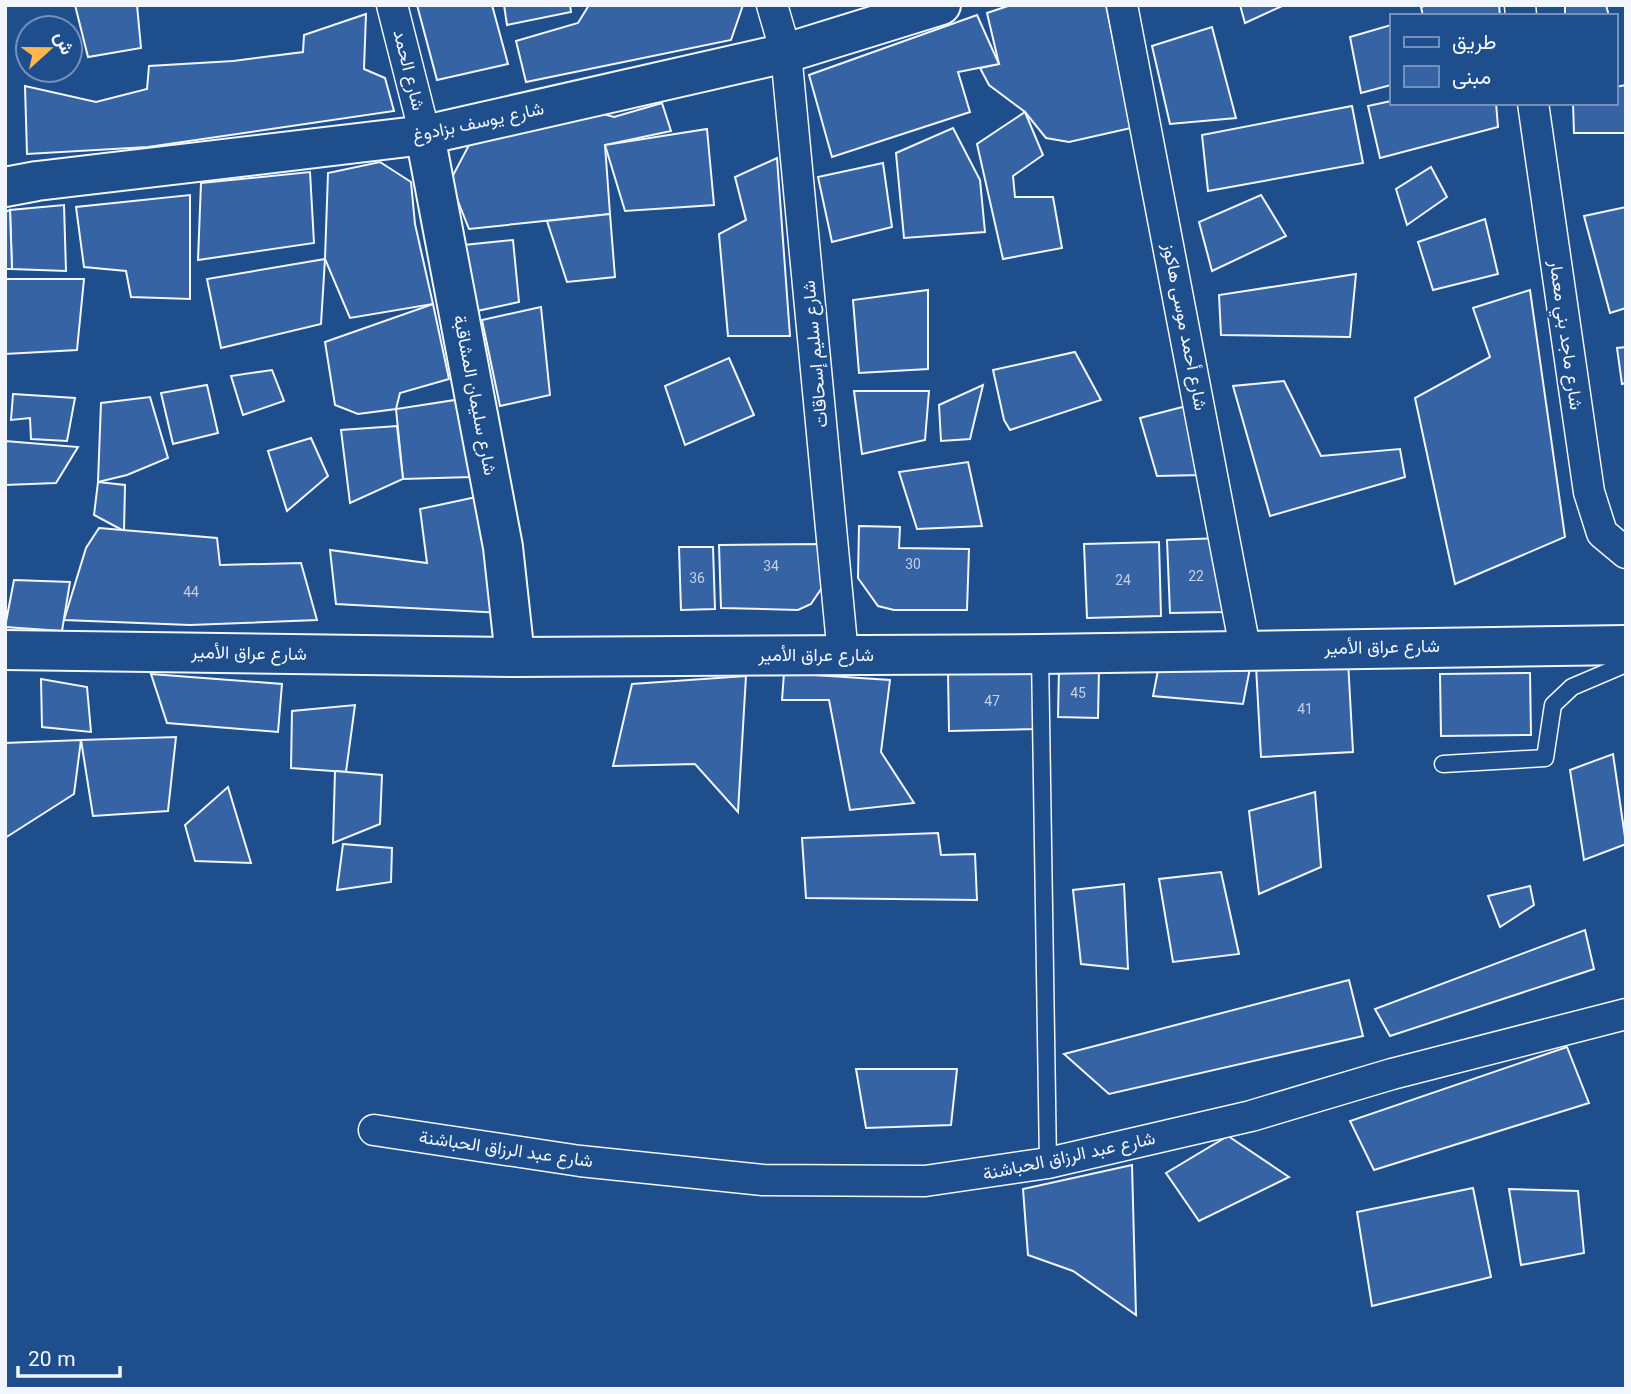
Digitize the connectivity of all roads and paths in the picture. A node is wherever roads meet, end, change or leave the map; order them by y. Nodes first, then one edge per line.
1 (392, 5) edge
2 (772, 5) edge
3 (941, 5) edge
4 (1122, 5) edge
5 (786, 53) junction
6 (1533, 105) edge
7 (425, 135) junction
8 (5, 187) edge
9 (1626, 553) edge
10 (1626, 645) edge
11 (1245, 649) junction
12 (5, 650) edge
13 (1040, 653) junction
14 (843, 655) junction
15 (515, 657) junction
16 (1626, 664) edge
17 (1443, 764) dead end
18 (1626, 1014) edge
19 (374, 1130) dead end
20 (1048, 1163) junction

1 - 7 street, شارع الحمد
2 - 5 street, شارع سليم إسحاقات
3 - 5 main road, شارع يوسف بزادوغ
4 - 11 street, شارع أحمد موسى هاكوز
5 - 7 main road, شارع يوسف بزادوغ
5 - 14 street, شارع سليم إسحاقات
6 - 9 street, شارع ماجد بني معمار
7 - 8 main road, شارع يوسف بزادوغ
7 - 15 main road, شارع سليمان المشاقبة
10 - 11 main road, شارع عراق الأمير
11 - 13 main road, شارع عراق الأمير
12 - 15 main road, شارع عراق الأمير
13 - 14 main road, شارع عراق الأمير
13 - 20 lane
14 - 15 main road, شارع عراق الأمير
16 - 17 lane
18 - 20 street, شارع عبد الرزاق الحباشنة
19 - 20 street, شارع عبد الرزاق الحباشنة

